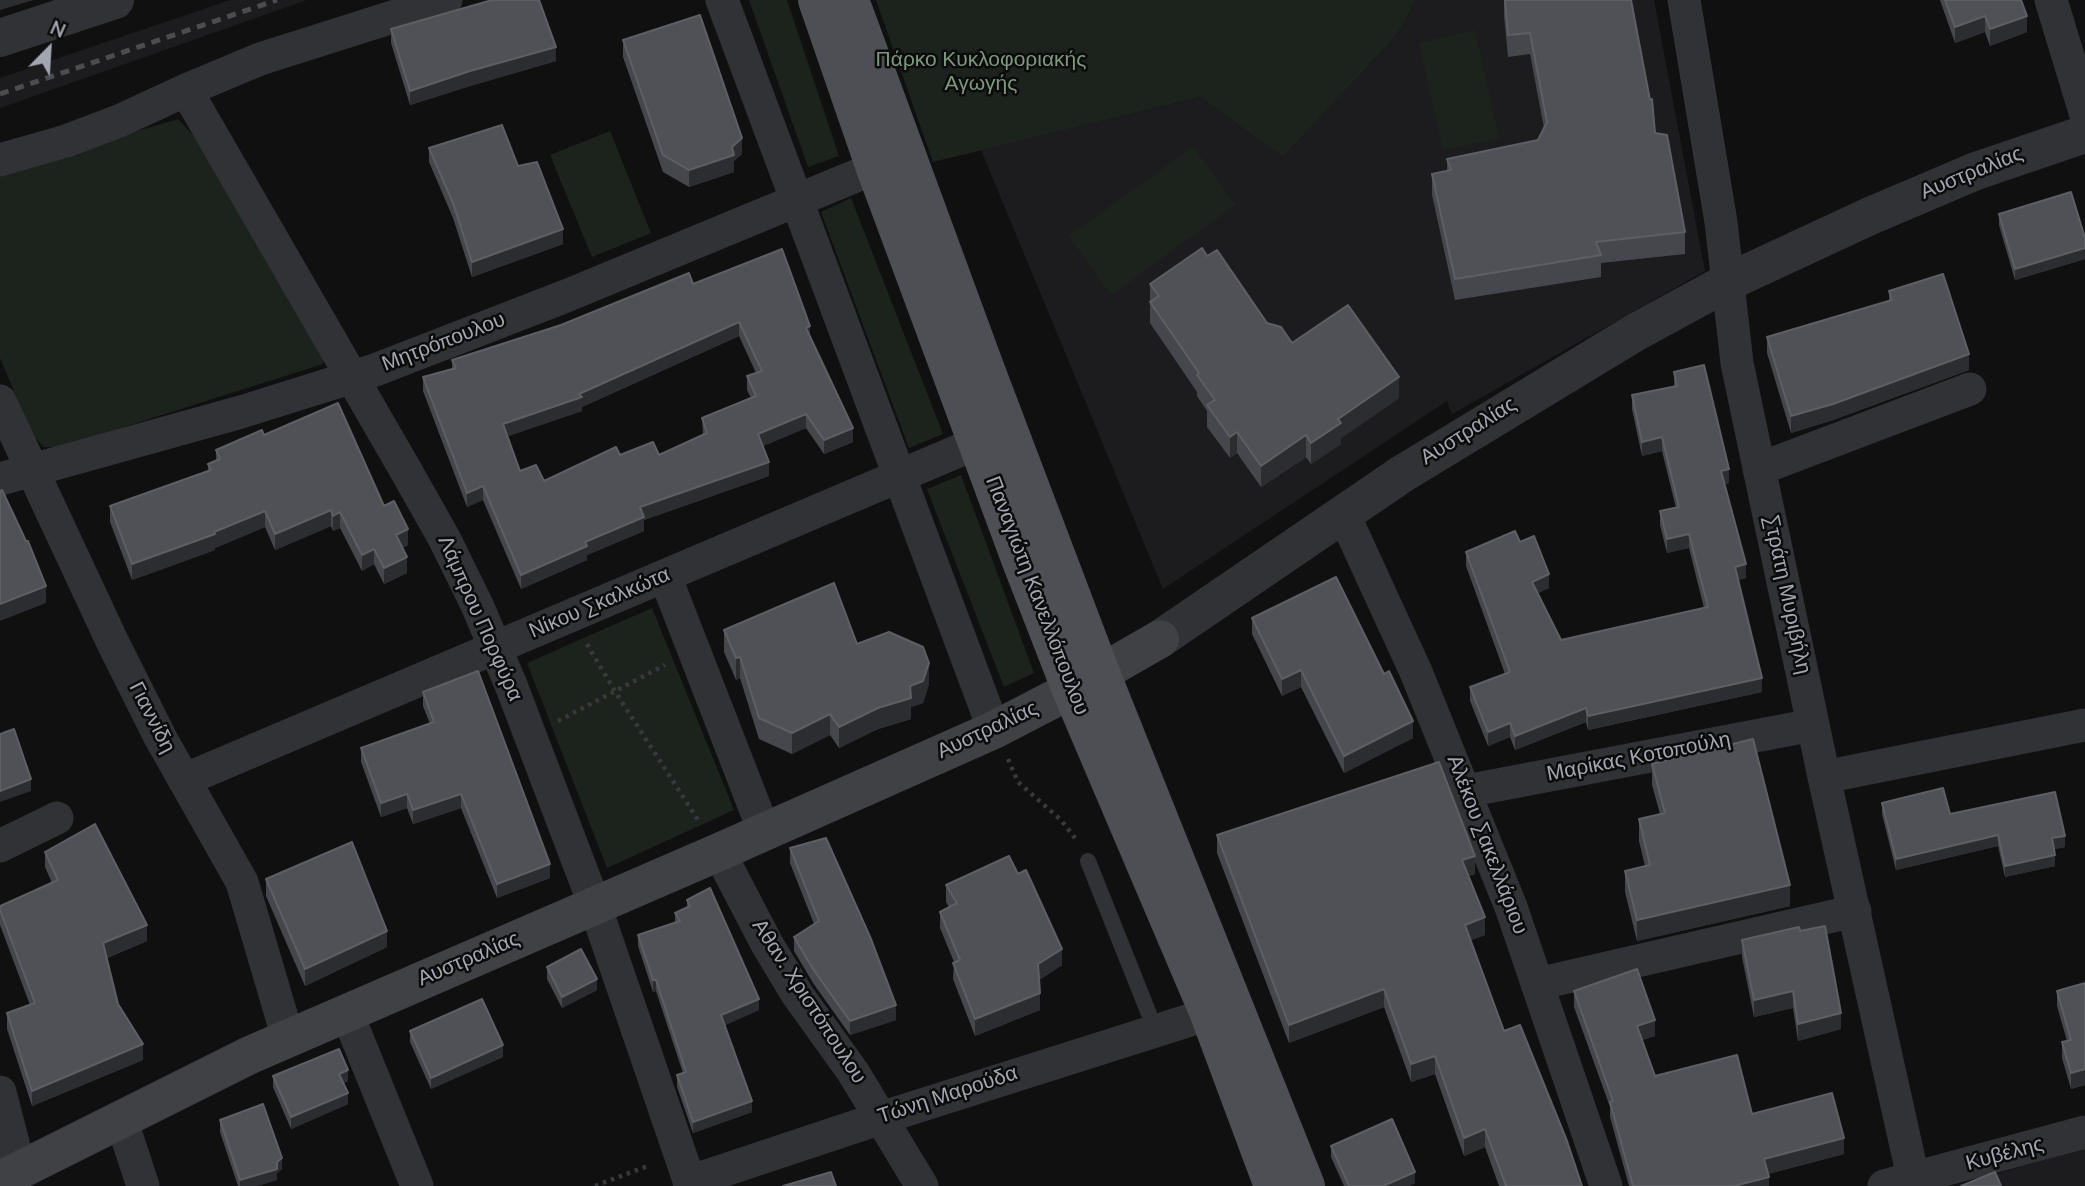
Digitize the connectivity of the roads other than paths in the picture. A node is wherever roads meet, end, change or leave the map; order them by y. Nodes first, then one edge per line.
1 (115, 0) edge
2 (446, 0) edge
3 (722, 0) edge
4 (817, 0) edge
5 (850, 0) edge
6 (1684, 0) edge
7 (2051, 0) edge
8 (0, 38) edge
9 (186, 90) junction
10 (2085, 113) edge
11 (2085, 134) edge
12 (0, 160) edge
13 (875, 168) junction
14 (797, 201) junction
15 (1728, 282) junction
16 (353, 377) junction
17 (1970, 390) dead end
18 (0, 401) edge
19 (977, 443) junction
20 (1759, 469) junction
21 (33, 470) junction
22 (899, 476) junction
23 (0, 479) edge
24 (1343, 513) junction
25 (665, 576) junction
26 (1160, 639) joint
27 (496, 648) junction
28 (1086, 681) junction
29 (1813, 725) junction
30 (2085, 725) edge
31 (994, 730) junction
32 (1824, 776) junction
33 (184, 780) junction
34 (1466, 791) junction
35 (57, 818) dead end
36 (764, 831) junction
37 (0, 846) edge
38 (719, 852) junction
39 (1088, 861) road end
40 (595, 906) junction
41 (1855, 911) junction
42 (1537, 984) junction
43 (347, 1013) junction
44 (1209, 1014) junction
45 (1155, 1029) junction
46 (288, 1038) junction
47 (0, 1092) edge
48 (881, 1118) junction
49 (121, 1119) junction
50 (2085, 1132) edge
51 (687, 1174) edge
52 (10, 1175) edge
53 (1904, 1184) edge
54 (143, 1186) edge
55 (417, 1186) edge
56 (922, 1186) edge
57 (1273, 1186) edge
58 (1306, 1186) edge
59 (1606, 1186) edge

1 - 8 street
2 - 9 street
3 - 14 street
4 - 13 main road, Παναγιώτη Κανελλόπουλου
5 - 28 main road, Παναγιώτη Κανελλόπουλου
6 - 15 street, Στράτη Μυριβήλη
7 - 10 street
9 - 12 street
9 - 16 street, Λάμπρου Πορφύρα
11 - 15 street, Αυστραλίας
13 - 14 street, Μητρόπουλου
13 - 19 main road, Παναγιώτη Κανελλόπουλου
14 - 16 street, Μητρόπουλου
14 - 22 street
15 - 20 street, Στράτη Μυριβήλη
15 - 24 street, Αυστραλίας
16 - 21 street, Μητρόπουλου
16 - 27 street, Λάμπρου Πορφύρα
17 - 20 street
18 - 21 street, Γιαννίδη
19 - 22 street, Νίκου Σκαλκώτα
19 - 28 main road, Παναγιώτη Κανελλόπουλου
20 - 29 street, Στράτη Μυριβήλη
21 - 23 street, Μητρόπουλου
21 - 33 street, Γιαννίδη
22 - 25 street, Νίκου Σκαλκώτα
22 - 31 street
24 - 26 street, Αυστραλίας
24 - 34 street, Αλέκου Σακελλάριου
25 - 27 street, Νίκου Σκαλκώτα
25 - 36 street
26 - 28 main road, Αυστραλίας
27 - 33 street, Νίκου Σκαλκώτα
27 - 40 street, Λάμπρου Πορφύρα
28 - 31 main road, Αυστραλίας
28 - 44 main road, Παναγιώτη Κανελλόπουλου
28 - 58 main road, Παναγιώτη Κανελλόπουλου
29 - 32 street, Στράτη Μυριβήλη
29 - 34 street, Μαρίκας Κοτοπούλη
30 - 32 street
31 - 36 main road, Αυστραλίας
32 - 41 street, Στράτη Μυριβήλη
33 - 46 street, Γιαννίδη
34 - 42 street, Αλέκου Σακελλάριου
35 - 37 street
36 - 38 main road, Αυστραλίας
38 - 40 main road, Αυστραλίας
38 - 48 street, Αθαν. Χριστόπουλου
39 - 45 lane
40 - 43 main road, Αυστραλίας
40 - 51 street, Λάμπρου Πορφύρα
41 - 42 street
41 - 53 street, Στράτη Μυριβήλη
42 - 59 street, Αλέκου Σακελλάριου
43 - 46 main road, Αυστραλίας
43 - 55 street
44 - 45 street, Τώνη Μαρούδα
44 - 57 main road, Παναγιώτη Κανελλόπουλου
45 - 48 street, Τώνη Μαρούδα
46 - 49 main road, Αυστραλίας
47 - 52 street
48 - 51 street, Τώνη Μαρούδα
48 - 56 street, Αθαν. Χριστόπουλου
49 - 52 main road, Αυστραλίας
49 - 54 street
50 - 53 street, Κυβέλης

